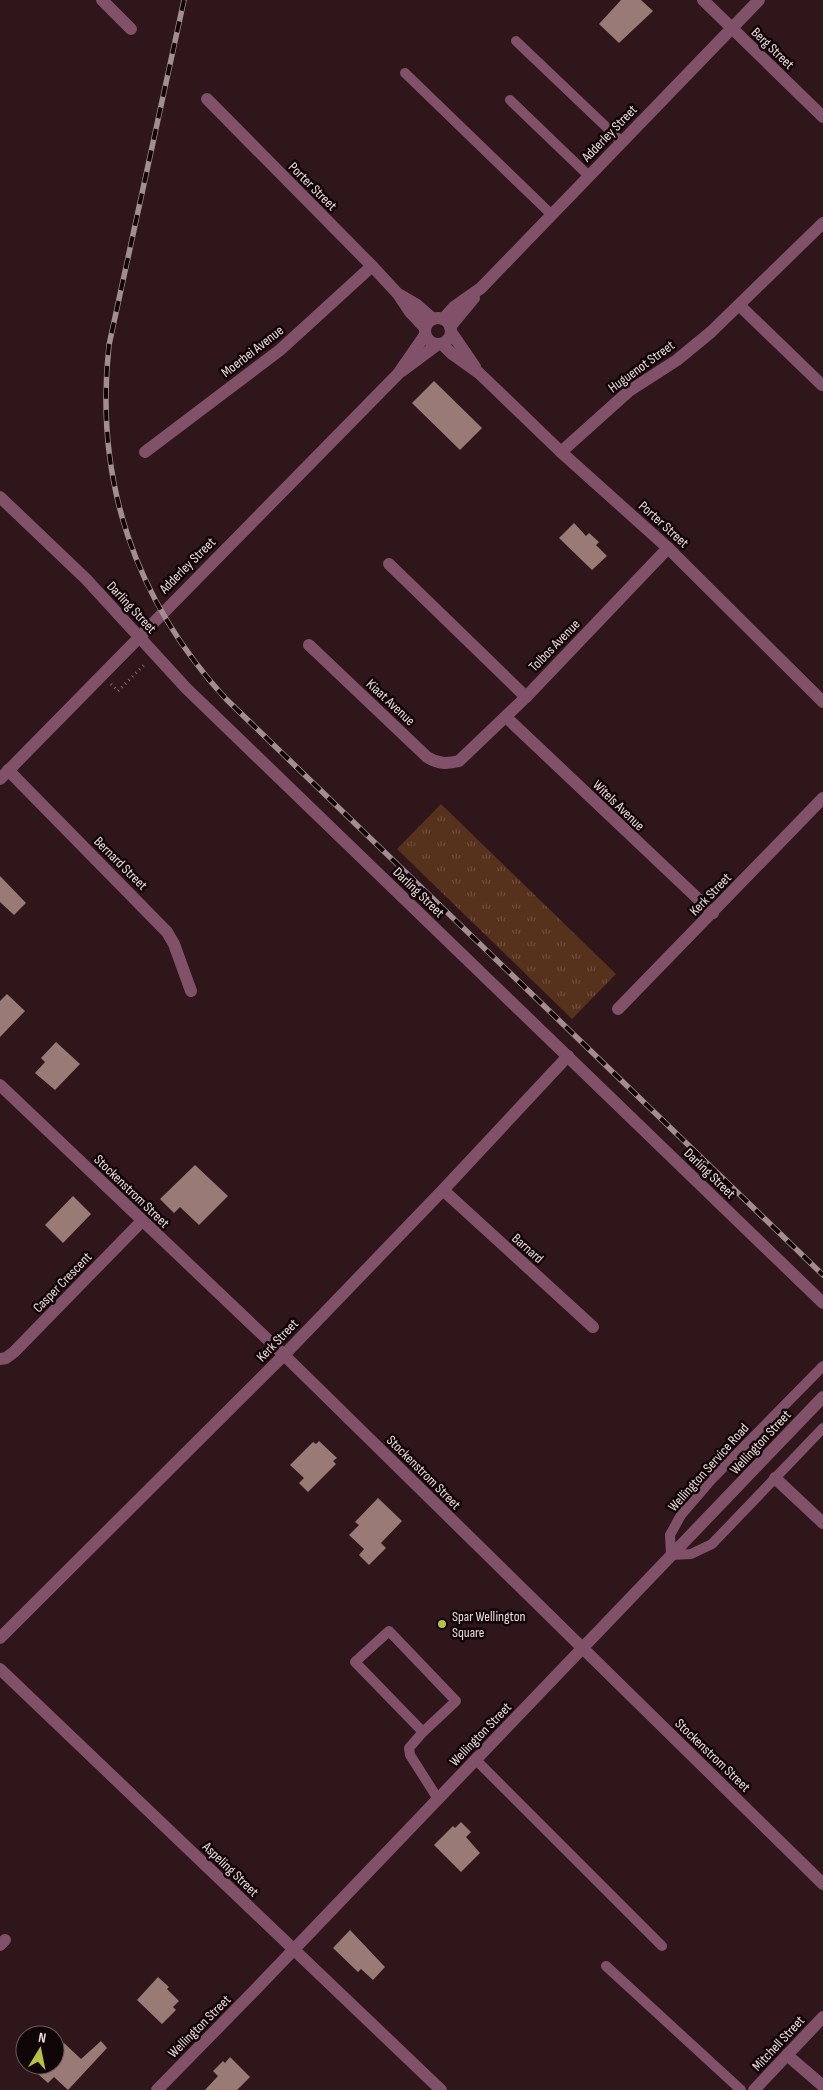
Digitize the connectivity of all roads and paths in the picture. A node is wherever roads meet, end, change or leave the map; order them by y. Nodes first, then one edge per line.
1 (102, 0) edge
2 (703, 0) edge
3 (759, 0) edge
4 (732, 28) junction
5 (131, 29) dead end
6 (516, 41) dead end
7 (405, 73) dead end
8 (207, 99) dead end
9 (510, 100) dead end
10 (823, 117) edge
11 (622, 142) junction
12 (589, 176) junction
13 (552, 215) junction
14 (823, 222) edge
15 (372, 266) junction
16 (739, 305) junction
17 (438, 327) junction
18 (439, 344) junction
19 (479, 373) junction
20 (398, 374) junction
21 (822, 384) edge
22 (145, 452) dead end
23 (562, 452) junction
24 (0, 497) edge
25 (668, 548) junction
26 (390, 564) dead end
27 (309, 646) dead end
28 (147, 662) dead end
29 (120, 689) dead end
30 (526, 697) junction
31 (823, 702) edge
32 (506, 716) junction
33 (459, 761) joint
34 (4, 775) edge
35 (823, 798) edge
36 (713, 913) junction
37 (192, 991) dead end
38 (618, 1009) dead end
39 (568, 1056) junction
40 (0, 1085) edge
41 (442, 1190) junction
42 (142, 1220) junction
43 (823, 1303) edge
44 (593, 1327) dead end
45 (284, 1355) junction
46 (0, 1359) edge
47 (823, 1366) edge
48 (823, 1398) edge
49 (823, 1428) edge
50 (775, 1478) junction
51 (823, 1523) edge
52 (670, 1556) junction
53 (0, 1638) edge
54 (583, 1649) junction
55 (0, 1669) edge
56 (423, 1732) junction
57 (476, 1760) junction
58 (438, 1799) junction
59 (823, 1884) edge
60 (662, 1946) dead end
61 (293, 1949) junction
62 (606, 1966) dead end
63 (823, 2017) edge
64 (787, 2055) junction
65 (823, 2086) edge
66 (156, 2090) edge
67 (442, 2090) edge
68 (741, 2090) edge
69 (754, 2090) edge

1 - 5 street
2 - 4 street, Berg Street
3 - 4 street, Adderley Street
4 - 10 street, Berg Street
4 - 11 street, Adderley Street
6 - 11 lane
7 - 13 lane
8 - 15 street, Porter Street
9 - 12 lane
11 - 12 street, Adderley Street
12 - 13 street, Adderley Street
13 - 17 street, Adderley Street
14 - 16 street, Huguenot Street
15 - 17 street, Porter Street
15 - 22 street, Moerbei Avenue
16 - 21 street
16 - 23 street, Huguenot Street
17 - 18 street, Adderley Street
17 - 18 street, Porter Street
17 - 19 street, Porter Street
17 - 20 street, Adderley Street
18 - 19 street, Porter Street
18 - 20 street, Adderley Street
19 - 23 street, Porter Street
20 - 34 street, Adderley Street
23 - 25 street, Porter Street
24 - 39 street, Darling Street
25 - 30 street, Tolbos Avenue
25 - 31 street, Porter Street
26 - 30 street
27 - 33 street, Kiaat Avenue
28 - 29 path
30 - 32 street, Tolbos Avenue
32 - 33 street, Tolbos Avenue
32 - 36 street, Witels Avenue
34 - 37 street, Bernard Street
35 - 36 street, Kerk Street
36 - 38 street, Kerk Street
39 - 41 street, Kerk Street
39 - 43 street, Darling Street
40 - 42 street, Stockenstrom Street
41 - 44 street, Barnard
41 - 45 street, Kerk Street
42 - 45 street, Stockenstrom Street
42 - 46 street, Casper Crescent
45 - 53 street, Kerk Street
45 - 54 street, Stockenstrom Street
47 - 52 lane, Wellington Service Road
48 - 52 street, Wellington Street
49 - 50 lane
50 - 51 street
50 - 52 lane
52 - 54 street, Wellington Street
54 - 57 street, Wellington Street
54 - 59 street, Stockenstrom Street
55 - 61 street, Aspeling Street
56 - 56 lane
56 - 58 lane
57 - 58 street, Wellington Street
57 - 60 lane
58 - 61 street, Wellington Street
61 - 66 street, Wellington Street
61 - 67 street, Aspeling Street
62 - 68 lane
63 - 64 street, Mitchell Street
64 - 65 street
64 - 69 street, Mitchell Street

